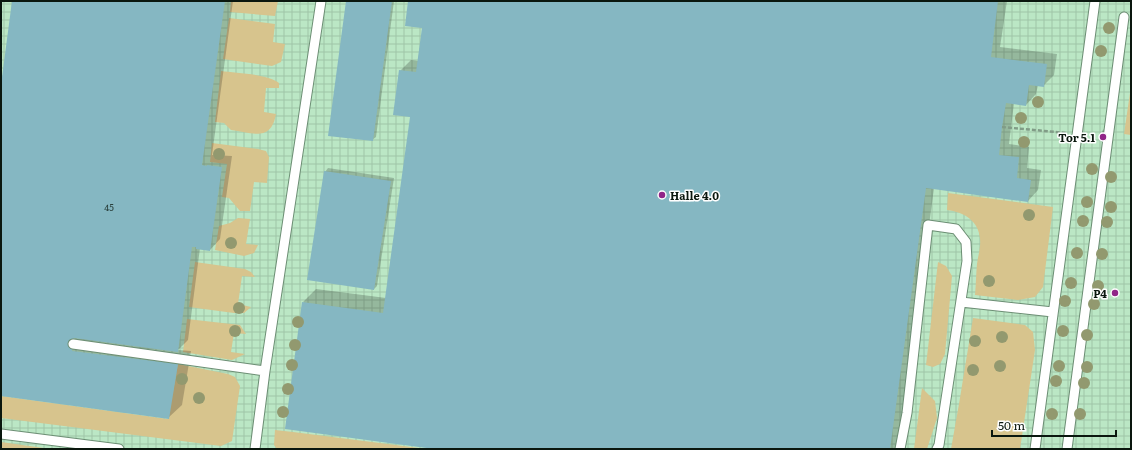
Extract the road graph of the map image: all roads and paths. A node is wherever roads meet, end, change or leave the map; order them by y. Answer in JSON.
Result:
{"nodes":[{"id":1,"x":321,"y":1,"type":"edge"},
{"id":2,"x":1095,"y":1,"type":"edge"},
{"id":3,"x":1124,"y":17,"type":"dead end"},
{"id":4,"x":1002,"y":127,"type":"dead end"},
{"id":5,"x":1077,"y":134,"type":"junction"},
{"id":6,"x":961,"y":302,"type":"junction"},
{"id":7,"x":1053,"y":312,"type":"junction"},
{"id":8,"x":73,"y":344,"type":"dead end"},
{"id":9,"x":265,"y":371,"type":"junction"},
{"id":10,"x":1,"y":434,"type":"edge"},
{"id":11,"x":119,"y":449,"type":"edge"},
{"id":12,"x":255,"y":449,"type":"edge"},
{"id":13,"x":900,"y":449,"type":"edge"},
{"id":14,"x":937,"y":449,"type":"edge"},
{"id":15,"x":1035,"y":449,"type":"edge"},
{"id":16,"x":1067,"y":449,"type":"edge"}],
"edges":[{"from":1,"to":9,"type":"lane"},
{"from":2,"to":5,"type":"lane"},
{"from":3,"to":16,"type":"lane"},
{"from":4,"to":5,"type":"path"},
{"from":5,"to":7,"type":"lane"},
{"from":6,"to":7,"type":"lane"},
{"from":6,"to":13,"type":"lane"},
{"from":6,"to":14,"type":"lane"},
{"from":7,"to":15,"type":"lane"},
{"from":8,"to":9,"type":"lane"},
{"from":9,"to":12,"type":"lane"},
{"from":10,"to":11,"type":"lane"}]}
